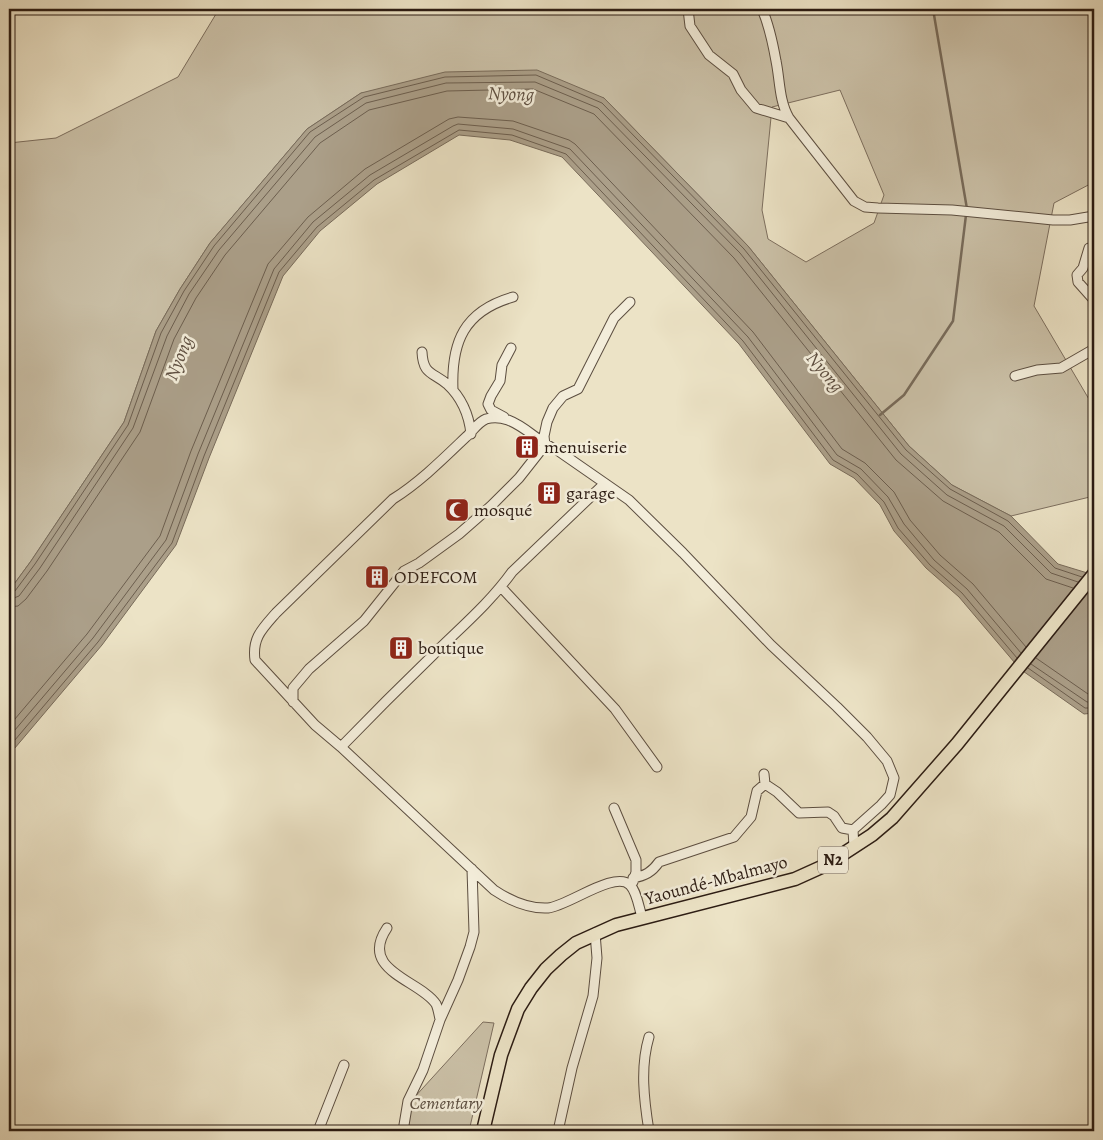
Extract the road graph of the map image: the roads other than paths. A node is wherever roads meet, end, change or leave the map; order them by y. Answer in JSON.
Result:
{"nodes":[{"id":1,"x":688,"y":9,"type":"edge"},
{"id":2,"x":762,"y":9,"type":"edge"},
{"id":3,"x":789,"y":118,"type":"junction"},
{"id":4,"x":1094,"y":216,"type":"edge"},
{"id":5,"x":1089,"y":248,"type":"dead end"},
{"id":6,"x":513,"y":297,"type":"dead end"},
{"id":7,"x":1094,"y":300,"type":"edge"},
{"id":8,"x":630,"y":302,"type":"dead end"},
{"id":9,"x":511,"y":348,"type":"dead end"},
{"id":10,"x":1094,"y":349,"type":"edge"},
{"id":11,"x":422,"y":352,"type":"dead end"},
{"id":12,"x":1015,"y":376,"type":"dead end"},
{"id":13,"x":453,"y":390,"type":"junction"},
{"id":14,"x":508,"y":420,"type":"junction"},
{"id":15,"x":471,"y":434,"type":"junction"},
{"id":16,"x":546,"y":445,"type":"junction"},
{"id":17,"x":604,"y":484,"type":"junction"},
{"id":18,"x":1094,"y":574,"type":"edge"},
{"id":19,"x":501,"y":587,"type":"junction"},
{"id":20,"x":293,"y":702,"type":"junction"},
{"id":21,"x":341,"y":747,"type":"junction"},
{"id":22,"x":657,"y":767,"type":"dead end"},
{"id":23,"x":764,"y":774,"type":"dead end"},
{"id":24,"x":764,"y":784,"type":"junction"},
{"id":25,"x":614,"y":808,"type":"dead end"},
{"id":26,"x":853,"y":830,"type":"junction"},
{"id":27,"x":854,"y":847,"type":"junction"},
{"id":28,"x":472,"y":869,"type":"junction"},
{"id":29,"x":633,"y":883,"type":"junction"},
{"id":30,"x":642,"y":917,"type":"junction"},
{"id":31,"x":387,"y":928,"type":"dead end"},
{"id":32,"x":596,"y":933,"type":"junction"},
{"id":33,"x":440,"y":1020,"type":"junction"},
{"id":34,"x":649,"y":1036,"type":"dead end"},
{"id":35,"x":344,"y":1065,"type":"dead end"},
{"id":36,"x":318,"y":1131,"type":"edge"},
{"id":37,"x":403,"y":1131,"type":"edge"},
{"id":38,"x":483,"y":1131,"type":"edge"},
{"id":39,"x":558,"y":1131,"type":"edge"},
{"id":40,"x":649,"y":1131,"type":"edge"}],
"edges":[{"from":1,"to":3,"type":"street"},
{"from":2,"to":3,"type":"street"},
{"from":3,"to":4,"type":"street"},
{"from":5,"to":7,"type":"street"},
{"from":6,"to":13,"type":"street"},
{"from":8,"to":16,"type":"street"},
{"from":9,"to":14,"type":"street"},
{"from":10,"to":12,"type":"street"},
{"from":11,"to":13,"type":"street"},
{"from":13,"to":15,"type":"street"},
{"from":14,"to":15,"type":"street"},
{"from":14,"to":16,"type":"street"},
{"from":15,"to":20,"type":"street"},
{"from":16,"to":17,"type":"street"},
{"from":16,"to":20,"type":"street"},
{"from":17,"to":19,"type":"street"},
{"from":17,"to":26,"type":"street"},
{"from":18,"to":27,"type":"highway","name":"Yaoundé-Mbalmayo","number":"N2"},
{"from":19,"to":21,"type":"street"},
{"from":19,"to":22,"type":"street"},
{"from":20,"to":21,"type":"street"},
{"from":21,"to":28,"type":"street"},
{"from":23,"to":24,"type":"street"},
{"from":24,"to":26,"type":"street"},
{"from":24,"to":29,"type":"street"},
{"from":25,"to":29,"type":"street"},
{"from":26,"to":27,"type":"street"},
{"from":27,"to":30,"type":"highway","name":"Yaoundé-Mbalmayo","number":"N2"},
{"from":28,"to":29,"type":"street"},
{"from":28,"to":33,"type":"street"},
{"from":29,"to":30,"type":"street"},
{"from":30,"to":32,"type":"highway","name":"Yaoundé-Mbalmayo","number":"N2"},
{"from":31,"to":33,"type":"street"},
{"from":32,"to":38,"type":"highway","name":"Yaoundé-Mbalmayo","number":"N2"},
{"from":32,"to":39,"type":"street"},
{"from":33,"to":37,"type":"street"},
{"from":34,"to":40,"type":"street"},
{"from":35,"to":36,"type":"street"}]}
